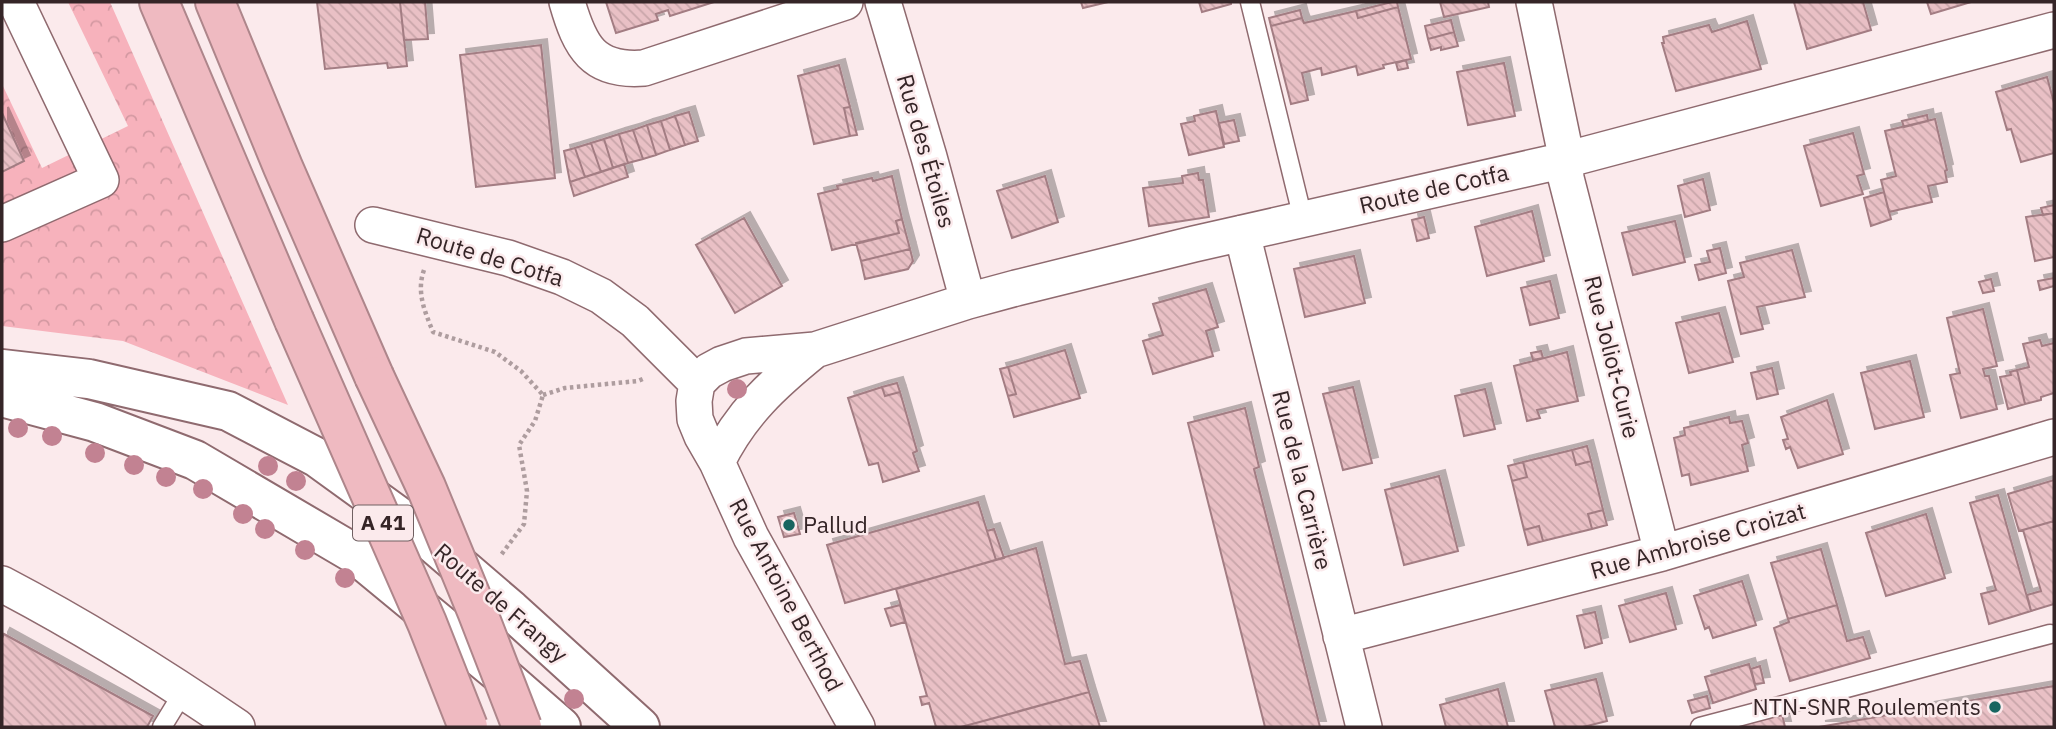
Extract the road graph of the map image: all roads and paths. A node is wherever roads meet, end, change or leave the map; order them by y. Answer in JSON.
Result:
{"nodes":[{"id":1,"x":16,"y":2,"type":"edge"},
{"id":2,"x":159,"y":2,"type":"edge"},
{"id":3,"x":215,"y":2,"type":"edge"},
{"id":4,"x":568,"y":2,"type":"edge"},
{"id":5,"x":845,"y":2,"type":"edge"},
{"id":6,"x":884,"y":2,"type":"edge"},
{"id":7,"x":1250,"y":2,"type":"edge"},
{"id":8,"x":1535,"y":2,"type":"edge"},
{"id":9,"x":2054,"y":30,"type":"edge"},
{"id":10,"x":1565,"y":160,"type":"junction"},
{"id":11,"x":1303,"y":219,"type":"junction"},
{"id":12,"x":2,"y":224,"type":"edge"},
{"id":13,"x":373,"y":225,"type":"dead end"},
{"id":14,"x":1242,"y":233,"type":"junction"},
{"id":15,"x":434,"y":239,"type":"junction"},
{"id":16,"x":968,"y":301,"type":"junction"},
{"id":17,"x":815,"y":350,"type":"junction"},
{"id":18,"x":2,"y":369,"type":"edge"},
{"id":19,"x":687,"y":374,"type":"junction"},
{"id":20,"x":543,"y":395,"type":"junction"},
{"id":21,"x":2,"y":397,"type":"edge"},
{"id":22,"x":2054,"y":437,"type":"edge"},
{"id":23,"x":717,"y":462,"type":"junction"},
{"id":24,"x":1662,"y":553,"type":"junction"},
{"id":25,"x":477,"y":581,"type":"junction"},
{"id":26,"x":2,"y":584,"type":"edge"},
{"id":27,"x":2050,"y":634,"type":"dead end"},
{"id":28,"x":1340,"y":636,"type":"junction"},
{"id":29,"x":184,"y":691,"type":"junction"},
{"id":30,"x":162,"y":727,"type":"edge"},
{"id":31,"x":237,"y":727,"type":"edge"},
{"id":32,"x":468,"y":727,"type":"edge"},
{"id":33,"x":522,"y":727,"type":"edge"},
{"id":34,"x":561,"y":727,"type":"edge"},
{"id":35,"x":640,"y":727,"type":"edge"},
{"id":36,"x":857,"y":727,"type":"edge"},
{"id":37,"x":1364,"y":727,"type":"edge"},
{"id":38,"x":1700,"y":727,"type":"edge"}],
"edges":[{"from":1,"to":12,"type":"street"},
{"from":2,"to":32,"type":"highway","number":"A 41","bridge":true},
{"from":3,"to":33,"type":"highway","number":"A 41","bridge":true},
{"from":4,"to":5,"type":"street"},
{"from":6,"to":16,"type":"street","name":"Rue des Étoiles"},
{"from":7,"to":11,"type":"lane"},
{"from":8,"to":10,"type":"street","name":"Rue Joliot-Curie"},
{"from":9,"to":10,"type":"street","name":"Route de Cotfa"},
{"from":10,"to":11,"type":"street","name":"Route de Cotfa"},
{"from":10,"to":24,"type":"street","name":"Rue Joliot-Curie"},
{"from":11,"to":14,"type":"street","name":"Route de Cotfa"},
{"from":13,"to":15,"type":"street","name":"Route de Cotfa"},
{"from":14,"to":16,"type":"street","name":"Route de Cotfa"},
{"from":14,"to":28,"type":"street","name":"Rue de la Carrière"},
{"from":15,"to":19,"type":"street","name":"Route de Cotfa"},
{"from":15,"to":20,"type":"path"},
{"from":16,"to":17,"type":"street","name":"Route de Cotfa"},
{"from":17,"to":19,"type":"street","name":"Route de Cotfa"},
{"from":17,"to":23,"type":"street","name":"Route de Cotfa"},
{"from":18,"to":25,"type":"main road","name":"Route de Frangy"},
{"from":19,"to":20,"type":"path"},
{"from":19,"to":23,"type":"street"},
{"from":20,"to":25,"type":"path"},
{"from":21,"to":34,"type":"main road"},
{"from":22,"to":24,"type":"street","name":"Rue Ambroise Croizat"},
{"from":23,"to":36,"type":"street","name":"Rue Antoine Berthod"},
{"from":24,"to":28,"type":"street","name":"Rue Ambroise Croizat"},
{"from":25,"to":35,"type":"main road","name":"Route de Frangy"},
{"from":26,"to":29,"type":"street"},
{"from":27,"to":38,"type":"lane"},
{"from":28,"to":37,"type":"street","name":"Rue de la Carrière"},
{"from":29,"to":30,"type":"lane"},
{"from":29,"to":31,"type":"street"}]}
